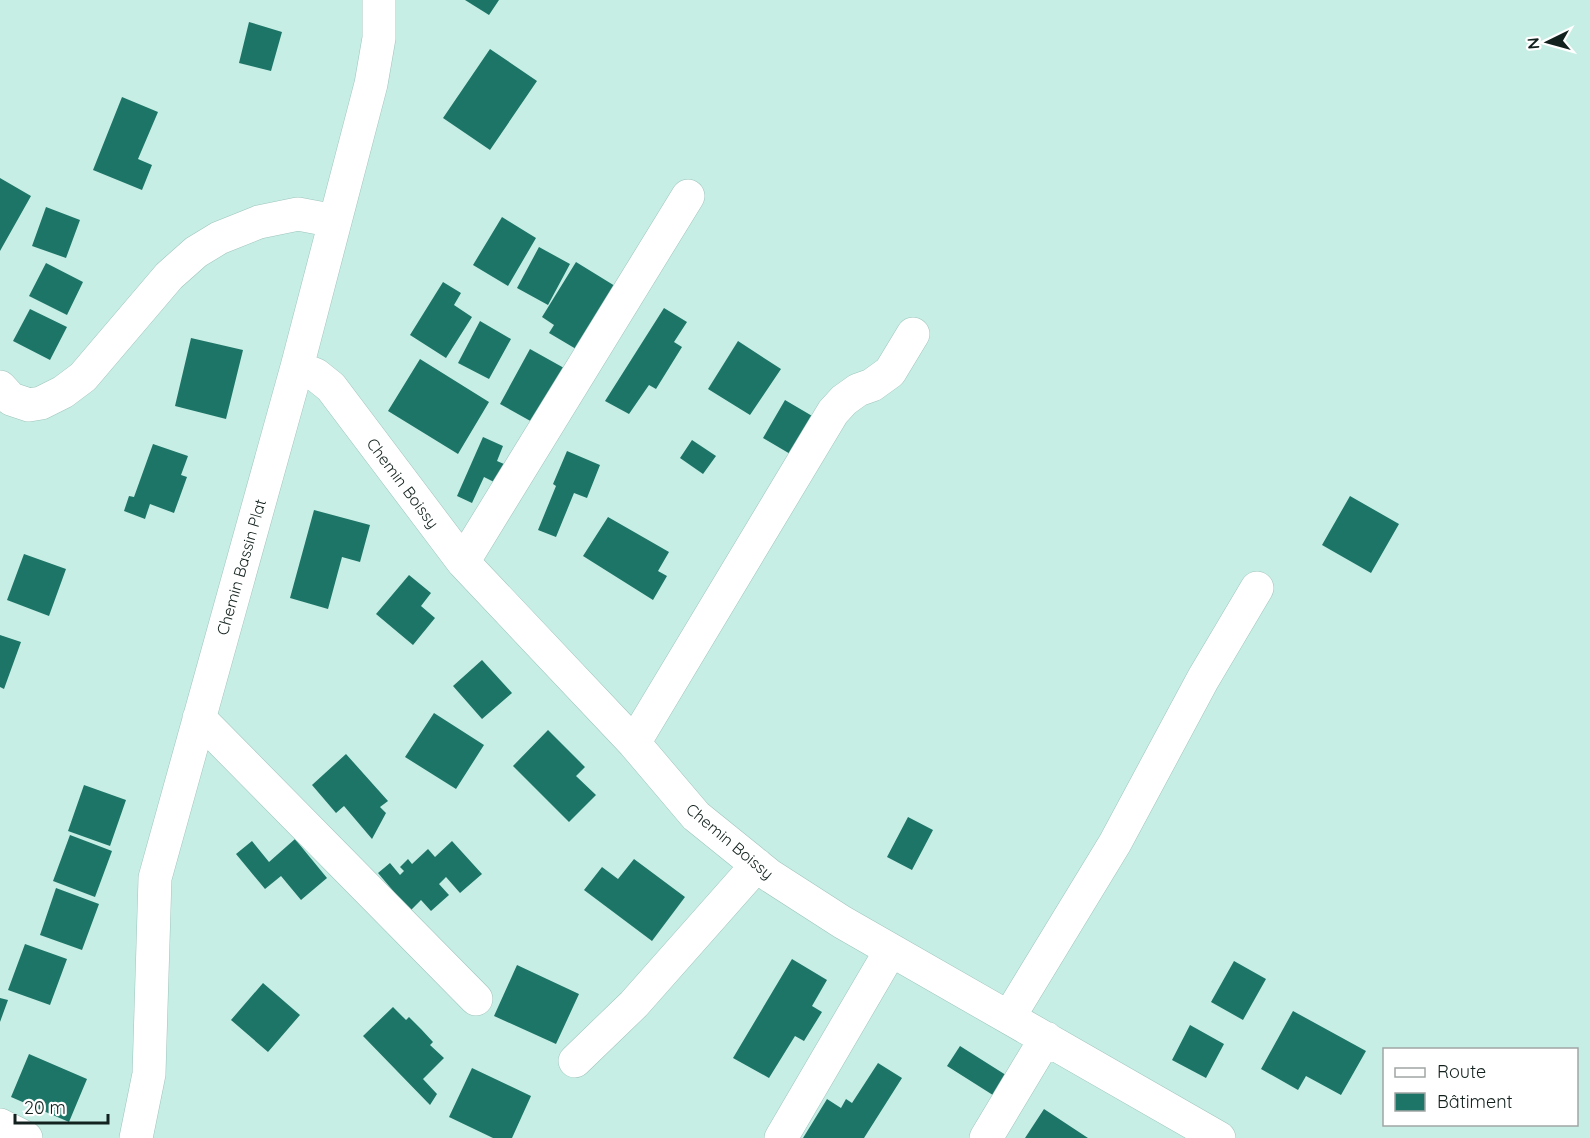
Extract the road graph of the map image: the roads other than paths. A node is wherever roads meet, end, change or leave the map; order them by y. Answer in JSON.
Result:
{"nodes":[{"id":1,"x":379,"y":0,"type":"edge"},
{"id":2,"x":688,"y":196,"type":"dead end"},
{"id":3,"x":335,"y":220,"type":"junction"},
{"id":4,"x":913,"y":334,"type":"dead end"},
{"id":5,"x":297,"y":368,"type":"junction"},
{"id":6,"x":4,"y":402,"type":"edge"},
{"id":7,"x":463,"y":562,"type":"junction"},
{"id":8,"x":1257,"y":588,"type":"dead end"},
{"id":9,"x":199,"y":718,"type":"junction"},
{"id":10,"x":634,"y":742,"type":"junction"},
{"id":11,"x":756,"y":865,"type":"junction"},
{"id":12,"x":891,"y":950,"type":"junction"},
{"id":13,"x":476,"y":999,"type":"dead end"},
{"id":14,"x":1009,"y":1017,"type":"junction"},
{"id":15,"x":1046,"y":1038,"type":"junction"},
{"id":16,"x":575,"y":1061,"type":"dead end"},
{"id":17,"x":0,"y":1125,"type":"edge"},
{"id":18,"x":26,"y":1138,"type":"edge"},
{"id":19,"x":136,"y":1138,"type":"edge"},
{"id":20,"x":781,"y":1138,"type":"edge"},
{"id":21,"x":986,"y":1138,"type":"edge"},
{"id":22,"x":1220,"y":1138,"type":"edge"}],
"edges":[{"from":1,"to":3,"type":"street","name":"Chemin Bassin Plat"},
{"from":2,"to":7,"type":"street"},
{"from":3,"to":5,"type":"street","name":"Chemin Bassin Plat"},
{"from":3,"to":6,"type":"street"},
{"from":4,"to":10,"type":"street"},
{"from":5,"to":7,"type":"street","name":"Chemin Boissy"},
{"from":5,"to":9,"type":"street","name":"Chemin Bassin Plat"},
{"from":7,"to":10,"type":"street","name":"Chemin Boissy"},
{"from":8,"to":14,"type":"street"},
{"from":9,"to":13,"type":"street"},
{"from":9,"to":19,"type":"street","name":"Chemin Bassin Plat"},
{"from":10,"to":11,"type":"street","name":"Chemin Boissy"},
{"from":11,"to":12,"type":"street","name":"Chemin Boissy"},
{"from":11,"to":16,"type":"street"},
{"from":12,"to":14,"type":"street","name":"Chemin Boissy"},
{"from":12,"to":20,"type":"street"},
{"from":14,"to":15,"type":"street","name":"Chemin Boissy"},
{"from":15,"to":21,"type":"street"},
{"from":15,"to":22,"type":"street","name":"Chemin Boissy"},
{"from":17,"to":18,"type":"street"}]}
